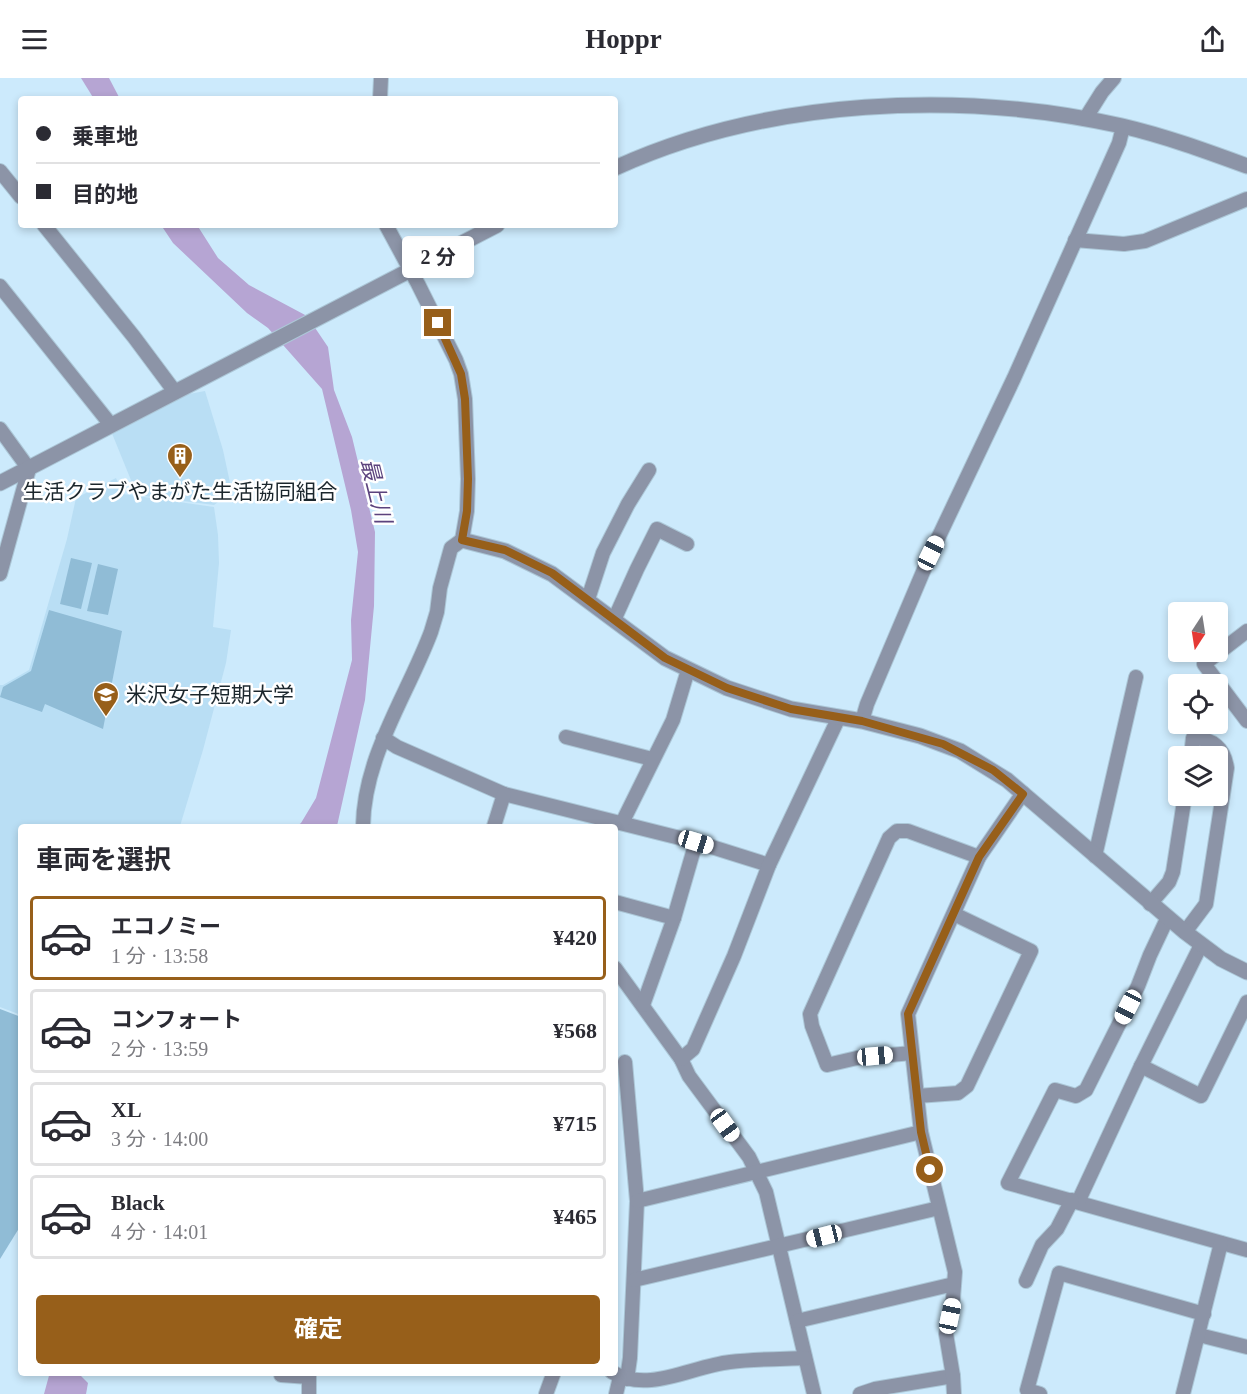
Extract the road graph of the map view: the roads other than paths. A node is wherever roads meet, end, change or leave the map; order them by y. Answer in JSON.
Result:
{"nodes":[{"id":1,"x":381,"y":78,"type":"edge"},
{"id":2,"x":1114,"y":78,"type":"edge"},
{"id":3,"x":380,"y":96,"type":"edge"},
{"id":4,"x":1085,"y":119,"type":"junction"},
{"id":5,"x":1123,"y":127,"type":"junction"},
{"id":6,"x":1247,"y":166,"type":"edge"},
{"id":7,"x":618,"y":167,"type":"edge"},
{"id":8,"x":0,"y":171,"type":"edge"},
{"id":9,"x":18,"y":193,"type":"edge"},
{"id":10,"x":1247,"y":199,"type":"edge"},
{"id":11,"x":46,"y":228,"type":"edge"},
{"id":12,"x":388,"y":228,"type":"edge"},
{"id":13,"x":491,"y":228,"type":"edge"},
{"id":14,"x":1075,"y":240,"type":"junction"},
{"id":15,"x":411,"y":270,"type":"junction"},
{"id":16,"x":0,"y":286,"type":"edge"},
{"id":17,"x":175,"y":392,"type":"junction"},
{"id":18,"x":111,"y":424,"type":"junction"},
{"id":19,"x":0,"y":429,"type":"edge"},
{"id":20,"x":29,"y":469,"type":"junction"},
{"id":21,"x":649,"y":470,"type":"dead end"},
{"id":22,"x":0,"y":483,"type":"edge"},
{"id":23,"x":462,"y":540,"type":"junction"},
{"id":24,"x":687,"y":544,"type":"dead end"},
{"id":25,"x":0,"y":574,"type":"edge"},
{"id":26,"x":588,"y":599,"type":"junction"},
{"id":27,"x":614,"y":620,"type":"junction"},
{"id":28,"x":1247,"y":631,"type":"edge"},
{"id":29,"x":688,"y":670,"type":"junction"},
{"id":30,"x":1137,"y":677,"type":"dead end"},
{"id":31,"x":839,"y":717,"type":"junction"},
{"id":32,"x":862,"y":721,"type":"junction"},
{"id":33,"x":1247,"y":721,"type":"edge"},
{"id":34,"x":566,"y":736,"type":"dead end"},
{"id":35,"x":383,"y":738,"type":"junction"},
{"id":36,"x":1192,"y":746,"type":"edge"},
{"id":37,"x":1217,"y":746,"type":"edge"},
{"id":38,"x":652,"y":759,"type":"junction"},
{"id":39,"x":504,"y":794,"type":"junction"},
{"id":40,"x":1023,"y":794,"type":"junction"},
{"id":41,"x":1183,"y":806,"type":"edge"},
{"id":42,"x":1221,"y":806,"type":"edge"},
{"id":43,"x":622,"y":823,"type":"junction"},
{"id":44,"x":363,"y":824,"type":"edge"},
{"id":45,"x":495,"y":824,"type":"edge"},
{"id":46,"x":696,"y":842,"type":"junction"},
{"id":47,"x":1095,"y":856,"type":"junction"},
{"id":48,"x":979,"y":857,"type":"junction"},
{"id":49,"x":769,"y":865,"type":"junction"},
{"id":50,"x":618,"y":903,"type":"edge"},
{"id":51,"x":1150,"y":904,"type":"junction"},
{"id":52,"x":954,"y":914,"type":"junction"},
{"id":53,"x":674,"y":918,"type":"junction"},
{"id":54,"x":1167,"y":919,"type":"junction"},
{"id":55,"x":1185,"y":932,"type":"junction"},
{"id":56,"x":1201,"y":945,"type":"junction"},
{"id":57,"x":618,"y":972,"type":"edge"},
{"id":58,"x":1247,"y":972,"type":"edge"},
{"id":59,"x":1247,"y":1002,"type":"edge"},
{"id":60,"x":643,"y":1005,"type":"junction"},
{"id":61,"x":912,"y":1053,"type":"junction"},
{"id":62,"x":681,"y":1059,"type":"junction"},
{"id":63,"x":625,"y":1062,"type":"dead end"},
{"id":64,"x":1141,"y":1066,"type":"junction"},
{"id":65,"x":917,"y":1096,"type":"junction"},
{"id":66,"x":921,"y":1132,"type":"junction"},
{"id":67,"x":757,"y":1172,"type":"junction"},
{"id":68,"x":637,"y":1201,"type":"junction"},
{"id":69,"x":1075,"y":1201,"type":"junction"},
{"id":70,"x":939,"y":1208,"type":"junction"},
{"id":71,"x":1221,"y":1243,"type":"junction"},
{"id":72,"x":778,"y":1248,"type":"junction"},
{"id":73,"x":1247,"y":1250,"type":"edge"},
{"id":74,"x":634,"y":1280,"type":"junction"},
{"id":75,"x":1026,"y":1281,"type":"dead end"},
{"id":76,"x":954,"y":1284,"type":"junction"},
{"id":77,"x":1204,"y":1314,"type":"junction"},
{"id":78,"x":797,"y":1321,"type":"junction"},
{"id":79,"x":1199,"y":1335,"type":"junction"},
{"id":80,"x":1247,"y":1347,"type":"edge"},
{"id":81,"x":805,"y":1358,"type":"junction"},
{"id":82,"x":309,"y":1376,"type":"edge"},
{"id":83,"x":553,"y":1376,"type":"edge"},
{"id":84,"x":620,"y":1376,"type":"edge"},
{"id":85,"x":953,"y":1376,"type":"junction"},
{"id":86,"x":309,"y":1394,"type":"edge"},
{"id":87,"x":546,"y":1394,"type":"edge"},
{"id":88,"x":616,"y":1394,"type":"edge"},
{"id":89,"x":814,"y":1394,"type":"edge"},
{"id":90,"x":860,"y":1394,"type":"edge"},
{"id":91,"x":954,"y":1394,"type":"edge"},
{"id":92,"x":1040,"y":1394,"type":"edge"},
{"id":93,"x":1183,"y":1394,"type":"edge"}],
"edges":[{"from":1,"to":3,"type":"street"},
{"from":2,"to":4,"type":"street"},
{"from":4,"to":5,"type":"street"},
{"from":4,"to":7,"type":"street"},
{"from":5,"to":6,"type":"street"},
{"from":5,"to":14,"type":"street"},
{"from":8,"to":9,"type":"street"},
{"from":10,"to":14,"type":"street"},
{"from":11,"to":17,"type":"street"},
{"from":12,"to":15,"type":"street"},
{"from":13,"to":15,"type":"street"},
{"from":14,"to":32,"type":"street"},
{"from":15,"to":17,"type":"street"},
{"from":15,"to":23,"type":"street"},
{"from":16,"to":18,"type":"street"},
{"from":17,"to":18,"type":"street"},
{"from":18,"to":20,"type":"street"},
{"from":19,"to":20,"type":"street"},
{"from":20,"to":22,"type":"street"},
{"from":20,"to":25,"type":"street"},
{"from":21,"to":26,"type":"street"},
{"from":23,"to":26,"type":"street"},
{"from":23,"to":35,"type":"street"},
{"from":24,"to":27,"type":"street"},
{"from":26,"to":27,"type":"street"},
{"from":27,"to":29,"type":"street"},
{"from":28,"to":33,"type":"street"},
{"from":29,"to":31,"type":"street"},
{"from":29,"to":38,"type":"street"},
{"from":30,"to":47,"type":"street"},
{"from":31,"to":32,"type":"street"},
{"from":31,"to":49,"type":"street"},
{"from":32,"to":40,"type":"street"},
{"from":34,"to":38,"type":"street"},
{"from":35,"to":39,"type":"street"},
{"from":35,"to":44,"type":"street"},
{"from":36,"to":37,"type":"street"},
{"from":38,"to":43,"type":"street"},
{"from":39,"to":43,"type":"street"},
{"from":39,"to":45,"type":"street"},
{"from":40,"to":47,"type":"street"},
{"from":40,"to":48,"type":"street"},
{"from":41,"to":51,"type":"street"},
{"from":42,"to":55,"type":"street"},
{"from":43,"to":46,"type":"street"},
{"from":46,"to":49,"type":"street"},
{"from":46,"to":53,"type":"street"},
{"from":47,"to":51,"type":"street"},
{"from":48,"to":52,"type":"street"},
{"from":48,"to":61,"type":"street"},
{"from":49,"to":62,"type":"street"},
{"from":50,"to":53,"type":"street"},
{"from":51,"to":54,"type":"street"},
{"from":52,"to":61,"type":"street"},
{"from":52,"to":65,"type":"street"},
{"from":53,"to":60,"type":"street"},
{"from":54,"to":55,"type":"street"},
{"from":54,"to":69,"type":"street"},
{"from":55,"to":56,"type":"street"},
{"from":56,"to":58,"type":"street"},
{"from":56,"to":64,"type":"street"},
{"from":57,"to":60,"type":"street"},
{"from":59,"to":64,"type":"street"},
{"from":60,"to":62,"type":"street"},
{"from":61,"to":65,"type":"street"},
{"from":62,"to":67,"type":"street"},
{"from":63,"to":68,"type":"street"},
{"from":64,"to":69,"type":"street"},
{"from":65,"to":66,"type":"street"},
{"from":66,"to":67,"type":"street"},
{"from":66,"to":70,"type":"street"},
{"from":67,"to":68,"type":"street"},
{"from":67,"to":72,"type":"street"},
{"from":68,"to":74,"type":"street"},
{"from":69,"to":71,"type":"street"},
{"from":69,"to":75,"type":"street"},
{"from":70,"to":72,"type":"street"},
{"from":70,"to":76,"type":"street"},
{"from":71,"to":73,"type":"street"},
{"from":71,"to":77,"type":"street"},
{"from":72,"to":74,"type":"street"},
{"from":72,"to":78,"type":"street"},
{"from":74,"to":84,"type":"street"},
{"from":76,"to":78,"type":"street"},
{"from":76,"to":85,"type":"street"},
{"from":77,"to":79,"type":"street"},
{"from":77,"to":92,"type":"street"},
{"from":78,"to":81,"type":"street"},
{"from":79,"to":80,"type":"street"},
{"from":79,"to":93,"type":"street"},
{"from":81,"to":84,"type":"street"},
{"from":81,"to":89,"type":"street"},
{"from":82,"to":86,"type":"street"},
{"from":83,"to":87,"type":"street"},
{"from":84,"to":88,"type":"street"},
{"from":85,"to":90,"type":"street"},
{"from":85,"to":91,"type":"street"}]}
